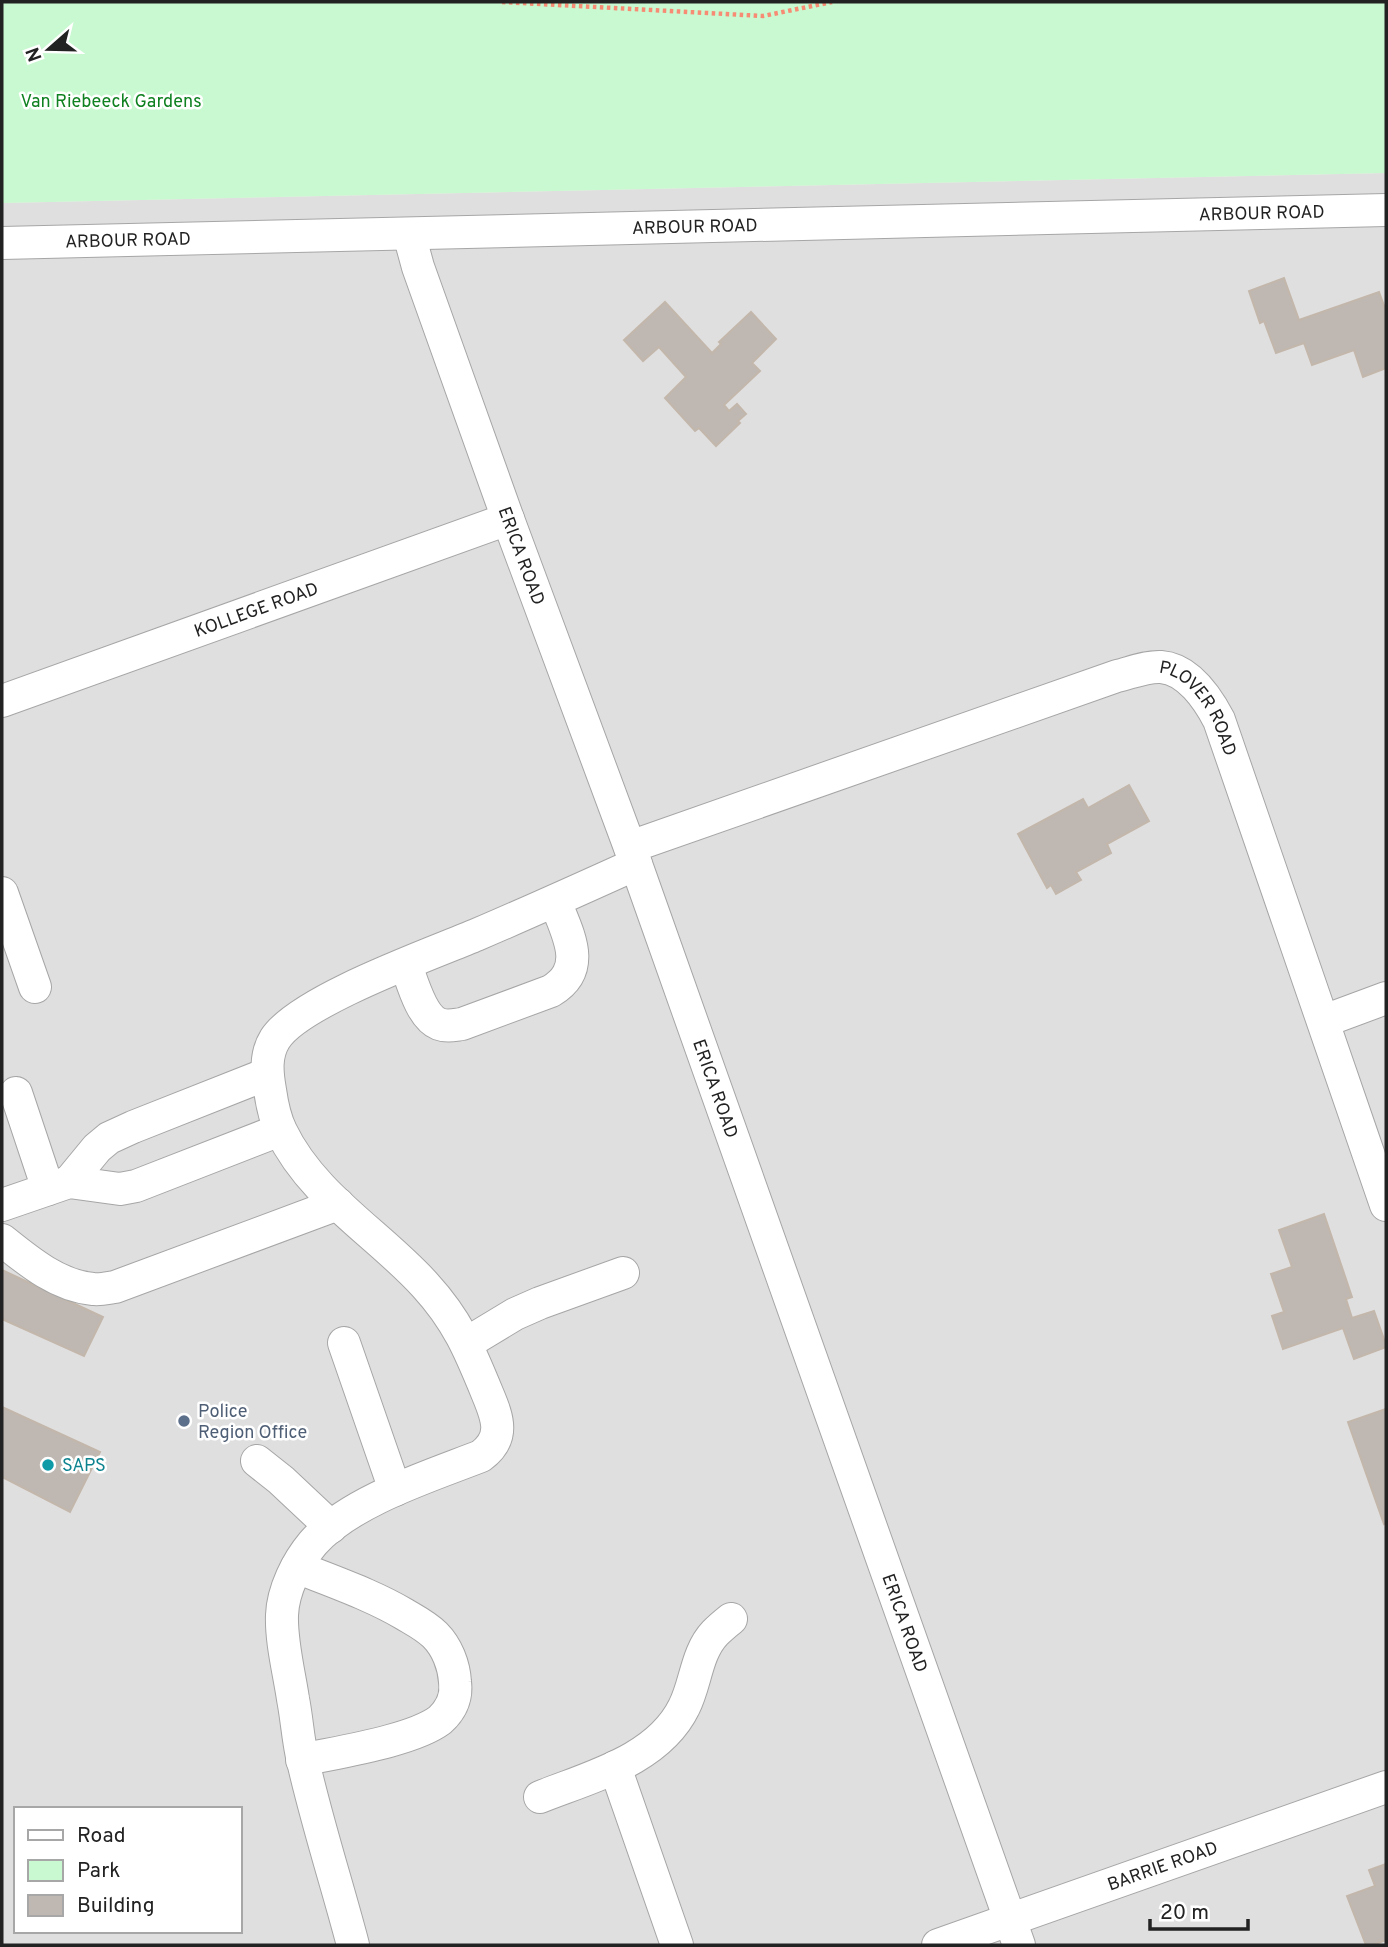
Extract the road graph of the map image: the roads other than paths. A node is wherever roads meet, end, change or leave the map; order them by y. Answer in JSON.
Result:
{"nodes":[{"id":1,"x":1386,"y":210,"type":"edge"},
{"id":2,"x":409,"y":234,"type":"junction"},
{"id":3,"x":2,"y":243,"type":"edge"},
{"id":4,"x":509,"y":519,"type":"junction"},
{"id":5,"x":2,"y":701,"type":"edge"},
{"id":6,"x":633,"y":856,"type":"junction"},
{"id":7,"x":2,"y":893,"type":"edge"},
{"id":8,"x":555,"y":901,"type":"junction"},
{"id":9,"x":406,"y":965,"type":"junction"},
{"id":10,"x":35,"y":987,"type":"dead end"},
{"id":11,"x":1386,"y":998,"type":"edge"},
{"id":12,"x":1324,"y":1021,"type":"junction"},
{"id":13,"x":267,"y":1074,"type":"junction"},
{"id":14,"x":16,"y":1093,"type":"dead end"},
{"id":15,"x":280,"y":1130,"type":"junction"},
{"id":16,"x":58,"y":1185,"type":"junction"},
{"id":17,"x":338,"y":1204,"type":"junction"},
{"id":18,"x":2,"y":1205,"type":"edge"},
{"id":19,"x":1386,"y":1205,"type":"edge"},
{"id":20,"x":2,"y":1240,"type":"edge"},
{"id":21,"x":623,"y":1273,"type":"dead end"},
{"id":22,"x":344,"y":1343,"type":"dead end"},
{"id":23,"x":467,"y":1343,"type":"junction"},
{"id":24,"x":257,"y":1461,"type":"dead end"},
{"id":25,"x":395,"y":1490,"type":"junction"},
{"id":26,"x":331,"y":1527,"type":"junction"},
{"id":27,"x":297,"y":1567,"type":"junction"},
{"id":28,"x":731,"y":1619,"type":"dead end"},
{"id":29,"x":302,"y":1760,"type":"junction"},
{"id":30,"x":615,"y":1767,"type":"junction"},
{"id":31,"x":1386,"y":1787,"type":"edge"},
{"id":32,"x":540,"y":1797,"type":"dead end"},
{"id":33,"x":1015,"y":1932,"type":"edge"},
{"id":34,"x":354,"y":1945,"type":"edge"},
{"id":35,"x":677,"y":1945,"type":"edge"},
{"id":36,"x":938,"y":1945,"type":"edge"}],
"edges":[{"from":1,"to":2,"type":"street","name":"ARBOUR ROAD"},
{"from":2,"to":3,"type":"street","name":"ARBOUR ROAD"},
{"from":2,"to":4,"type":"street","name":"ERICA ROAD"},
{"from":4,"to":5,"type":"street","name":"KOLLEGE ROAD"},
{"from":4,"to":6,"type":"street","name":"ERICA ROAD"},
{"from":6,"to":8,"type":"street","name":"PLOVER ROAD"},
{"from":6,"to":12,"type":"street","name":"PLOVER ROAD"},
{"from":6,"to":33,"type":"street","name":"ERICA ROAD"},
{"from":7,"to":10,"type":"street"},
{"from":8,"to":9,"type":"street","name":"PLOVER ROAD"},
{"from":8,"to":9,"type":"street"},
{"from":9,"to":13,"type":"street","name":"PLOVER ROAD"},
{"from":11,"to":12,"type":"street"},
{"from":12,"to":19,"type":"street","name":"PLOVER ROAD"},
{"from":13,"to":15,"type":"street"},
{"from":13,"to":16,"type":"street"},
{"from":14,"to":16,"type":"street"},
{"from":15,"to":16,"type":"street"},
{"from":15,"to":17,"type":"street"},
{"from":16,"to":18,"type":"street"},
{"from":17,"to":20,"type":"street"},
{"from":17,"to":23,"type":"street"},
{"from":21,"to":23,"type":"street"},
{"from":22,"to":25,"type":"street"},
{"from":23,"to":25,"type":"street"},
{"from":24,"to":26,"type":"street"},
{"from":25,"to":26,"type":"street"},
{"from":26,"to":27,"type":"street"},
{"from":27,"to":29,"type":"street"},
{"from":27,"to":29,"type":"street"},
{"from":28,"to":30,"type":"street"},
{"from":29,"to":34,"type":"street"},
{"from":30,"to":32,"type":"street"},
{"from":30,"to":35,"type":"street"},
{"from":31,"to":33,"type":"street","name":"BARRIE ROAD"},
{"from":33,"to":36,"type":"street","name":"BARRIE ROAD"}]}
